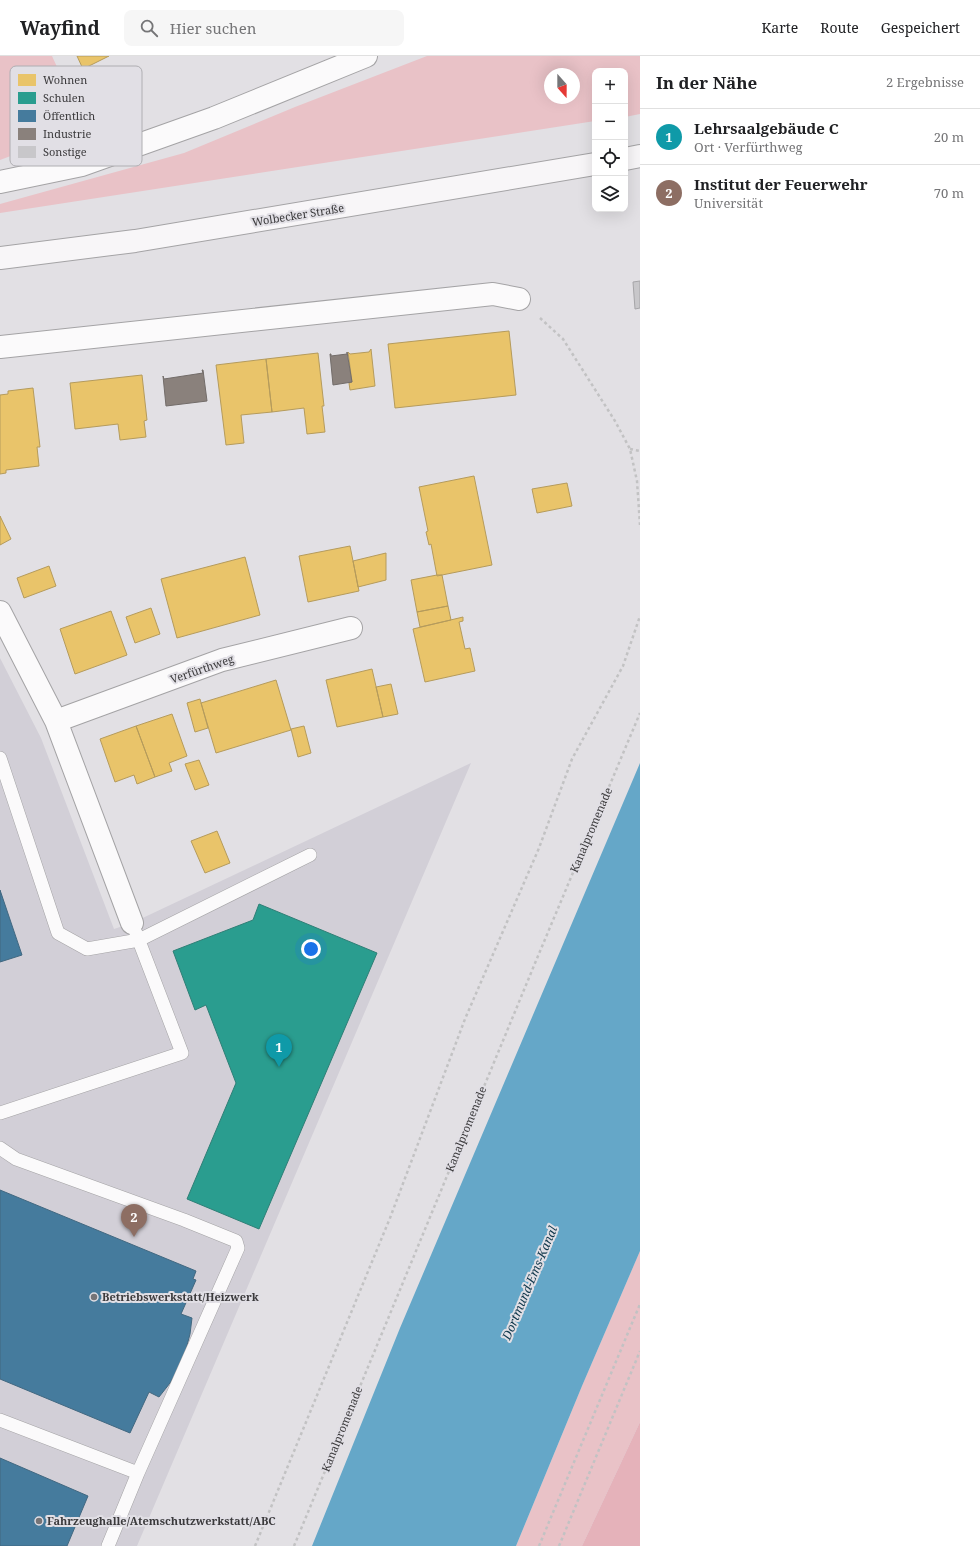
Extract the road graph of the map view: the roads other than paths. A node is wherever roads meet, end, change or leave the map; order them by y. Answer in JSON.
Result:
{"nodes":[{"id":1,"x":366,"y":56,"type":"edge"},
{"id":2,"x":142,"y":144,"type":"edge"},
{"id":3,"x":640,"y":156,"type":"edge"},
{"id":4,"x":628,"y":158,"type":"edge"},
{"id":5,"x":592,"y":165,"type":"edge"},
{"id":6,"x":77,"y":166,"type":"edge"},
{"id":7,"x":0,"y":182,"type":"edge"},
{"id":8,"x":0,"y":258,"type":"edge"},
{"id":9,"x":520,"y":300,"type":"road end"},
{"id":10,"x":0,"y":347,"type":"edge"},
{"id":11,"x":0,"y":612,"type":"edge"},
{"id":12,"x":351,"y":628,"type":"dead end"},
{"id":13,"x":56,"y":721,"type":"junction"},
{"id":14,"x":0,"y":758,"type":"edge"},
{"id":15,"x":310,"y":855,"type":"dead end"},
{"id":16,"x":136,"y":932,"type":"junction"},
{"id":17,"x":0,"y":1113,"type":"edge"},
{"id":18,"x":0,"y":1148,"type":"edge"},
{"id":19,"x":0,"y":1420,"type":"edge"},
{"id":20,"x":138,"y":1472,"type":"junction"},
{"id":21,"x":108,"y":1546,"type":"edge"}],
"edges":[{"from":1,"to":2,"type":"street"},
{"from":3,"to":4,"type":"main road"},
{"from":5,"to":8,"type":"main road","name":"Wolbecker Straße"},
{"from":6,"to":7,"type":"street"},
{"from":9,"to":10,"type":"street"},
{"from":11,"to":13,"type":"street"},
{"from":12,"to":13,"type":"street","name":"Verfürthweg"},
{"from":13,"to":16,"type":"street"},
{"from":14,"to":16,"type":"lane"},
{"from":15,"to":16,"type":"lane"},
{"from":16,"to":17,"type":"lane"},
{"from":18,"to":20,"type":"lane"},
{"from":19,"to":20,"type":"lane"},
{"from":20,"to":21,"type":"lane"}]}
